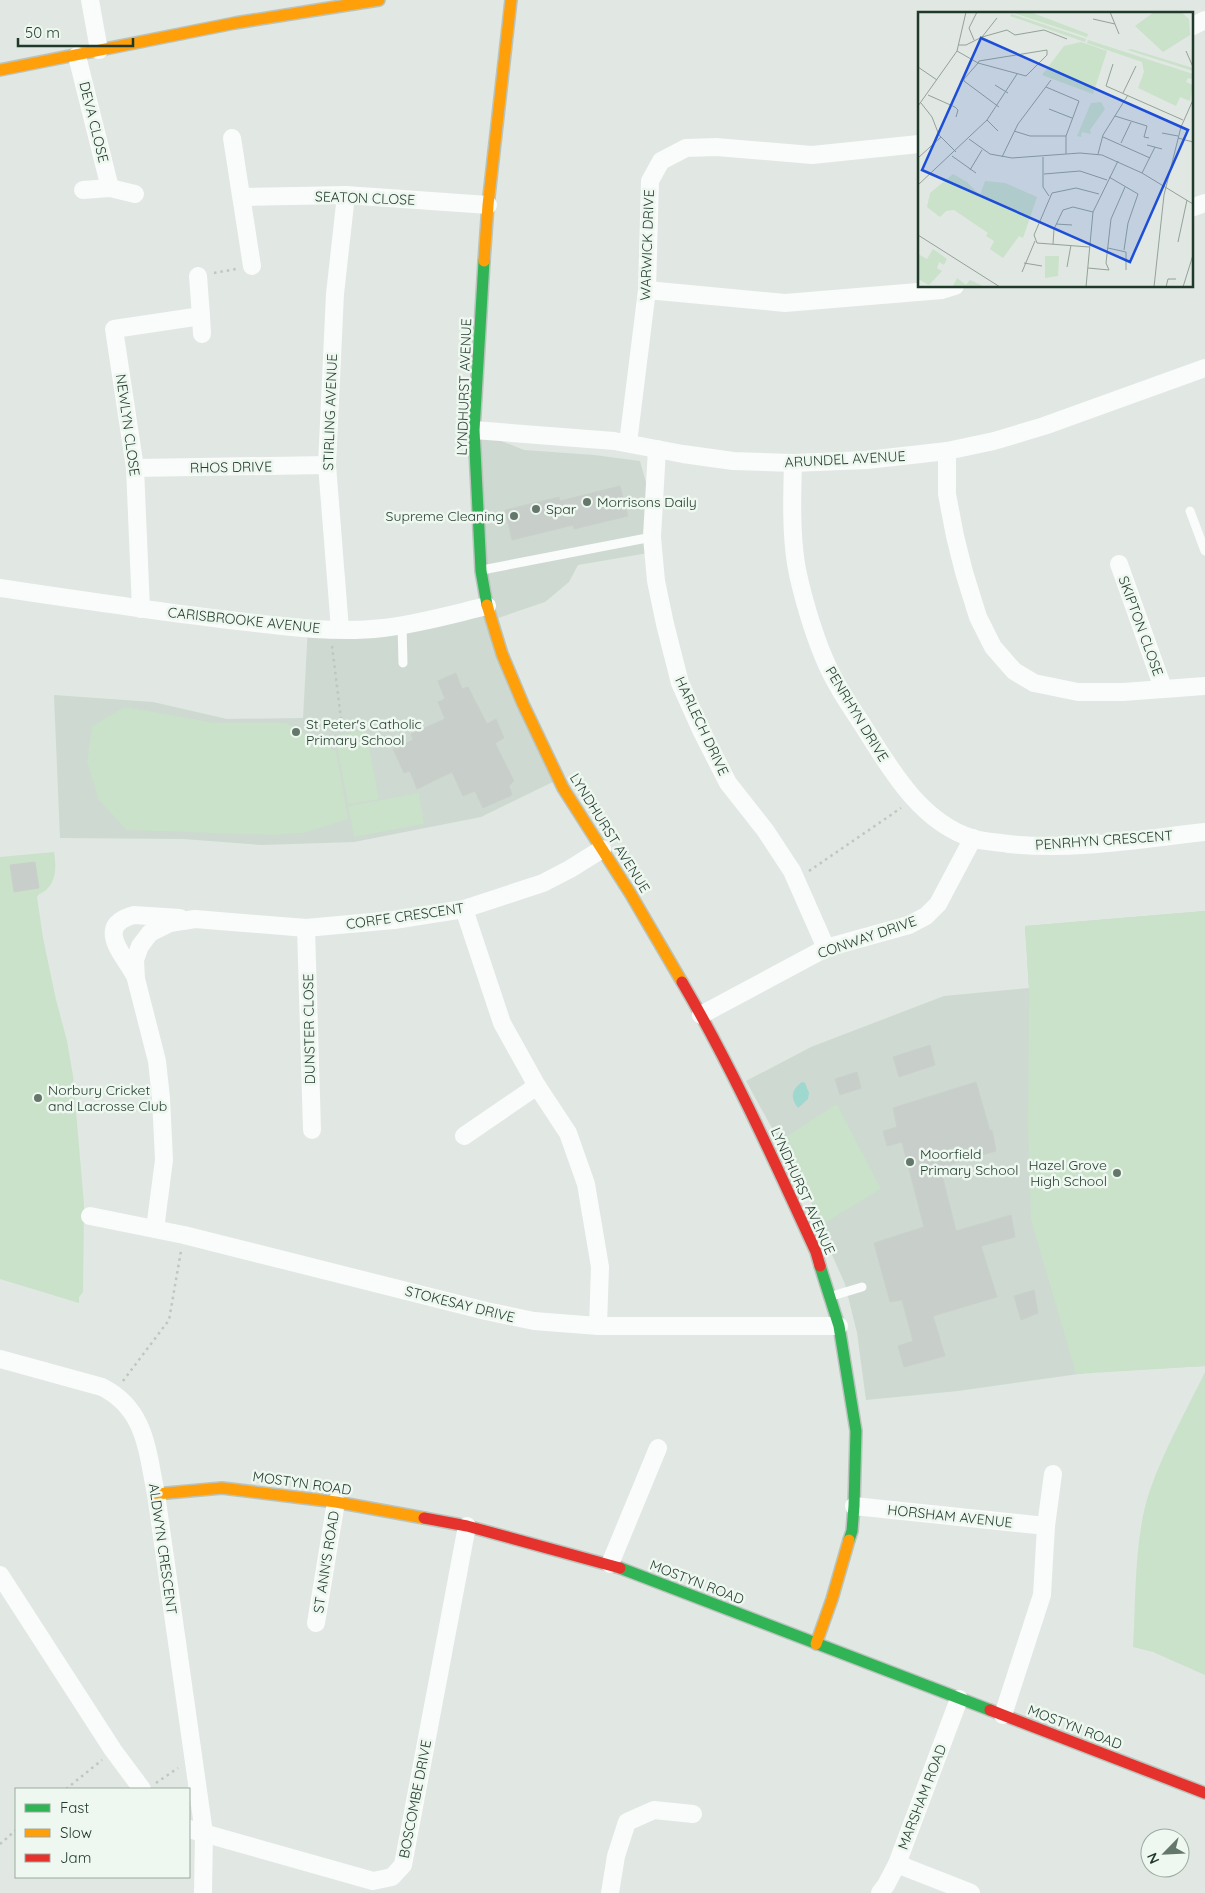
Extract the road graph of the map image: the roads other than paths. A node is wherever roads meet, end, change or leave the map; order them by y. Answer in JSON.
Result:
{"nodes":[{"id":1,"x":90,"y":0,"type":"edge"},
{"id":2,"x":379,"y":0,"type":"edge"},
{"id":3,"x":511,"y":0,"type":"edge"},
{"id":4,"x":1205,"y":20,"type":"edge"},
{"id":5,"x":1192,"y":26,"type":"edge"},
{"id":6,"x":99,"y":50,"type":"junction"},
{"id":7,"x":77,"y":56,"type":"junction"},
{"id":8,"x":0,"y":70,"type":"edge"},
{"id":9,"x":232,"y":138,"type":"dead end"},
{"id":10,"x":918,"y":144,"type":"edge"},
{"id":11,"x":110,"y":188,"type":"junction"},
{"id":12,"x":83,"y":190,"type":"dead end"},
{"id":13,"x":135,"y":194,"type":"dead end"},
{"id":14,"x":346,"y":195,"type":"junction"},
{"id":15,"x":242,"y":197,"type":"junction"},
{"id":16,"x":1205,"y":203,"type":"edge"},
{"id":17,"x":488,"y":205,"type":"junction"},
{"id":18,"x":1192,"y":208,"type":"edge"},
{"id":19,"x":252,"y":266,"type":"road end"},
{"id":20,"x":198,"y":276,"type":"road end"},
{"id":21,"x":948,"y":288,"type":"edge"},
{"id":22,"x":647,"y":290,"type":"junction"},
{"id":23,"x":201,"y":316,"type":"junction"},
{"id":24,"x":202,"y":334,"type":"dead end"},
{"id":25,"x":1205,"y":368,"type":"edge"},
{"id":26,"x":474,"y":430,"type":"junction"},
{"id":27,"x":628,"y":443,"type":"junction"},
{"id":28,"x":657,"y":449,"type":"junction"},
{"id":29,"x":947,"y":451,"type":"junction"},
{"id":30,"x":792,"y":463,"type":"junction"},
{"id":31,"x":328,"y":466,"type":"junction"},
{"id":32,"x":135,"y":468,"type":"junction"},
{"id":33,"x":1190,"y":511,"type":"dead end"},
{"id":34,"x":652,"y":537,"type":"junction"},
{"id":35,"x":1205,"y":552,"type":"edge"},
{"id":36,"x":1119,"y":564,"type":"dead end"},
{"id":37,"x":481,"y":570,"type":"junction"},
{"id":38,"x":0,"y":588,"type":"edge"},
{"id":39,"x":487,"y":606,"type":"junction"},
{"id":40,"x":141,"y":609,"type":"junction"},
{"id":41,"x":402,"y":625,"type":"junction"},
{"id":42,"x":335,"y":629,"type":"junction"},
{"id":43,"x":403,"y":663,"type":"dead end"},
{"id":44,"x":1205,"y":686,"type":"edge"},
{"id":45,"x":1163,"y":688,"type":"junction"},
{"id":46,"x":1205,"y":832,"type":"edge"},
{"id":47,"x":973,"y":838,"type":"junction"},
{"id":48,"x":602,"y":849,"type":"junction"},
{"id":49,"x":464,"y":909,"type":"junction"},
{"id":50,"x":195,"y":920,"type":"junction"},
{"id":51,"x":306,"y":928,"type":"junction"},
{"id":52,"x":826,"y":948,"type":"junction"},
{"id":53,"x":136,"y":979,"type":"junction"},
{"id":54,"x":701,"y":1015,"type":"junction"},
{"id":55,"x":537,"y":1086,"type":"junction"},
{"id":56,"x":312,"y":1130,"type":"dead end"},
{"id":57,"x":464,"y":1136,"type":"dead end"},
{"id":58,"x":90,"y":1216,"type":"dead end"},
{"id":59,"x":155,"y":1230,"type":"junction"},
{"id":60,"x":862,"y":1287,"type":"dead end"},
{"id":61,"x":830,"y":1297,"type":"junction"},
{"id":62,"x":598,"y":1326,"type":"junction"},
{"id":63,"x":839,"y":1326,"type":"junction"},
{"id":64,"x":0,"y":1359,"type":"edge"},
{"id":65,"x":658,"y":1448,"type":"dead end"},
{"id":66,"x":1052,"y":1474,"type":"dead end"},
{"id":67,"x":156,"y":1494,"type":"junction"},
{"id":68,"x":336,"y":1502,"type":"junction"},
{"id":69,"x":854,"y":1506,"type":"junction"},
{"id":70,"x":468,"y":1526,"type":"junction"},
{"id":71,"x":1046,"y":1526,"type":"junction"},
{"id":72,"x":610,"y":1564,"type":"junction"},
{"id":73,"x":0,"y":1575,"type":"edge"},
{"id":74,"x":316,"y":1623,"type":"dead end"},
{"id":75,"x":816,"y":1644,"type":"junction"},
{"id":76,"x":959,"y":1699,"type":"junction"},
{"id":77,"x":1003,"y":1716,"type":"junction"},
{"id":78,"x":148,"y":1787,"type":"edge"},
{"id":79,"x":1205,"y":1793,"type":"edge"},
{"id":80,"x":693,"y":1814,"type":"dead end"},
{"id":81,"x":196,"y":1831,"type":"edge"},
{"id":82,"x":897,"y":1864,"type":"junction"},
{"id":83,"x":203,"y":1893,"type":"edge"},
{"id":84,"x":610,"y":1893,"type":"edge"},
{"id":85,"x":880,"y":1893,"type":"edge"},
{"id":86,"x":971,"y":1893,"type":"edge"}],
"edges":[{"from":1,"to":6,"type":"street"},
{"from":2,"to":6,"type":"street"},
{"from":3,"to":17,"type":"street","name":"LYNDHURST AVENUE"},
{"from":4,"to":5,"type":"street"},
{"from":6,"to":7,"type":"street"},
{"from":7,"to":8,"type":"street"},
{"from":7,"to":11,"type":"street","name":"DEVA CLOSE"},
{"from":9,"to":15,"type":"street"},
{"from":10,"to":22,"type":"street","name":"WARWICK DRIVE"},
{"from":11,"to":12,"type":"street"},
{"from":11,"to":13,"type":"street"},
{"from":14,"to":15,"type":"street","name":"SEATON CLOSE"},
{"from":14,"to":17,"type":"street","name":"SEATON CLOSE"},
{"from":14,"to":31,"type":"street","name":"STIRLING AVENUE"},
{"from":15,"to":19,"type":"street"},
{"from":16,"to":18,"type":"street"},
{"from":17,"to":26,"type":"street","name":"LYNDHURST AVENUE"},
{"from":20,"to":23,"type":"street"},
{"from":21,"to":22,"type":"street"},
{"from":22,"to":27,"type":"street","name":"WARWICK DRIVE"},
{"from":23,"to":24,"type":"street"},
{"from":23,"to":32,"type":"street","name":"NEWLYN CLOSE"},
{"from":25,"to":29,"type":"street","name":"ARUNDEL AVENUE"},
{"from":26,"to":27,"type":"street","name":"ARUNDEL AVENUE"},
{"from":26,"to":37,"type":"street","name":"LYNDHURST AVENUE"},
{"from":27,"to":28,"type":"street","name":"ARUNDEL AVENUE"},
{"from":28,"to":30,"type":"street","name":"ARUNDEL AVENUE"},
{"from":28,"to":34,"type":"street","name":"HARLECH DRIVE"},
{"from":29,"to":30,"type":"street","name":"ARUNDEL AVENUE"},
{"from":29,"to":45,"type":"street"},
{"from":30,"to":47,"type":"street","name":"PENRHYN DRIVE"},
{"from":31,"to":32,"type":"street","name":"RHOS DRIVE"},
{"from":31,"to":42,"type":"street","name":"STIRLING AVENUE"},
{"from":32,"to":40,"type":"street","name":"NEWLYN CLOSE"},
{"from":33,"to":35,"type":"lane"},
{"from":34,"to":37,"type":"lane"},
{"from":34,"to":52,"type":"street","name":"HARLECH DRIVE"},
{"from":36,"to":45,"type":"street","name":"SKIPTON CLOSE"},
{"from":37,"to":39,"type":"street","name":"LYNDHURST AVENUE"},
{"from":38,"to":40,"type":"street","name":"CARISBROOKE AVENUE"},
{"from":39,"to":41,"type":"street","name":"CARISBROOKE AVENUE"},
{"from":39,"to":48,"type":"street","name":"LYNDHURST AVENUE"},
{"from":40,"to":42,"type":"street","name":"CARISBROOKE AVENUE"},
{"from":41,"to":42,"type":"street","name":"CARISBROOKE AVENUE"},
{"from":41,"to":43,"type":"lane"},
{"from":44,"to":45,"type":"street"},
{"from":46,"to":47,"type":"street","name":"PENRHYN CRESCENT"},
{"from":47,"to":52,"type":"street","name":"CONWAY DRIVE"},
{"from":48,"to":49,"type":"street","name":"CORFE CRESCENT"},
{"from":48,"to":54,"type":"street","name":"LYNDHURST AVENUE"},
{"from":49,"to":51,"type":"street","name":"CORFE CRESCENT"},
{"from":49,"to":55,"type":"street"},
{"from":50,"to":51,"type":"street","name":"CORFE CRESCENT"},
{"from":50,"to":53,"type":"street","name":"CORFE CRESCENT"},
{"from":50,"to":53,"type":"street","name":"CORFE CRESCENT"},
{"from":51,"to":56,"type":"street","name":"DUNSTER CLOSE"},
{"from":52,"to":54,"type":"street","name":"CONWAY DRIVE"},
{"from":53,"to":59,"type":"street","name":"CORFE CRESCENT"},
{"from":54,"to":61,"type":"street","name":"LYNDHURST AVENUE"},
{"from":55,"to":57,"type":"street"},
{"from":55,"to":62,"type":"street"},
{"from":58,"to":59,"type":"street","name":"STOKESAY DRIVE"},
{"from":59,"to":62,"type":"street","name":"STOKESAY DRIVE"},
{"from":60,"to":61,"type":"lane"},
{"from":61,"to":63,"type":"street","name":"LYNDHURST AVENUE"},
{"from":62,"to":63,"type":"street","name":"STOKESAY DRIVE"},
{"from":63,"to":69,"type":"street","name":"LYNDHURST AVENUE"},
{"from":64,"to":67,"type":"street","name":"ALDWYN CRESCENT"},
{"from":65,"to":72,"type":"street"},
{"from":66,"to":71,"type":"street"},
{"from":67,"to":68,"type":"street","name":"MOSTYN ROAD"},
{"from":67,"to":81,"type":"street","name":"ALDWYN CRESCENT"},
{"from":68,"to":70,"type":"street","name":"MOSTYN ROAD"},
{"from":68,"to":74,"type":"street","name":"ST ANN'S ROAD"},
{"from":69,"to":71,"type":"street","name":"HORSHAM AVENUE"},
{"from":69,"to":75,"type":"street","name":"LYNDHURST AVENUE"},
{"from":70,"to":72,"type":"street","name":"MOSTYN ROAD"},
{"from":70,"to":81,"type":"street","name":"BOSCOMBE DRIVE"},
{"from":71,"to":77,"type":"street"},
{"from":72,"to":75,"type":"street","name":"MOSTYN ROAD"},
{"from":73,"to":78,"type":"street"},
{"from":75,"to":76,"type":"street","name":"MOSTYN ROAD"},
{"from":76,"to":77,"type":"street","name":"MOSTYN ROAD"},
{"from":76,"to":82,"type":"street","name":"MARSHAM ROAD"},
{"from":77,"to":79,"type":"street","name":"MOSTYN ROAD"},
{"from":80,"to":84,"type":"street"},
{"from":81,"to":83,"type":"street","name":"ALDWYN CRESCENT"},
{"from":82,"to":85,"type":"street","name":"MARSHAM ROAD"},
{"from":82,"to":86,"type":"street"}]}
